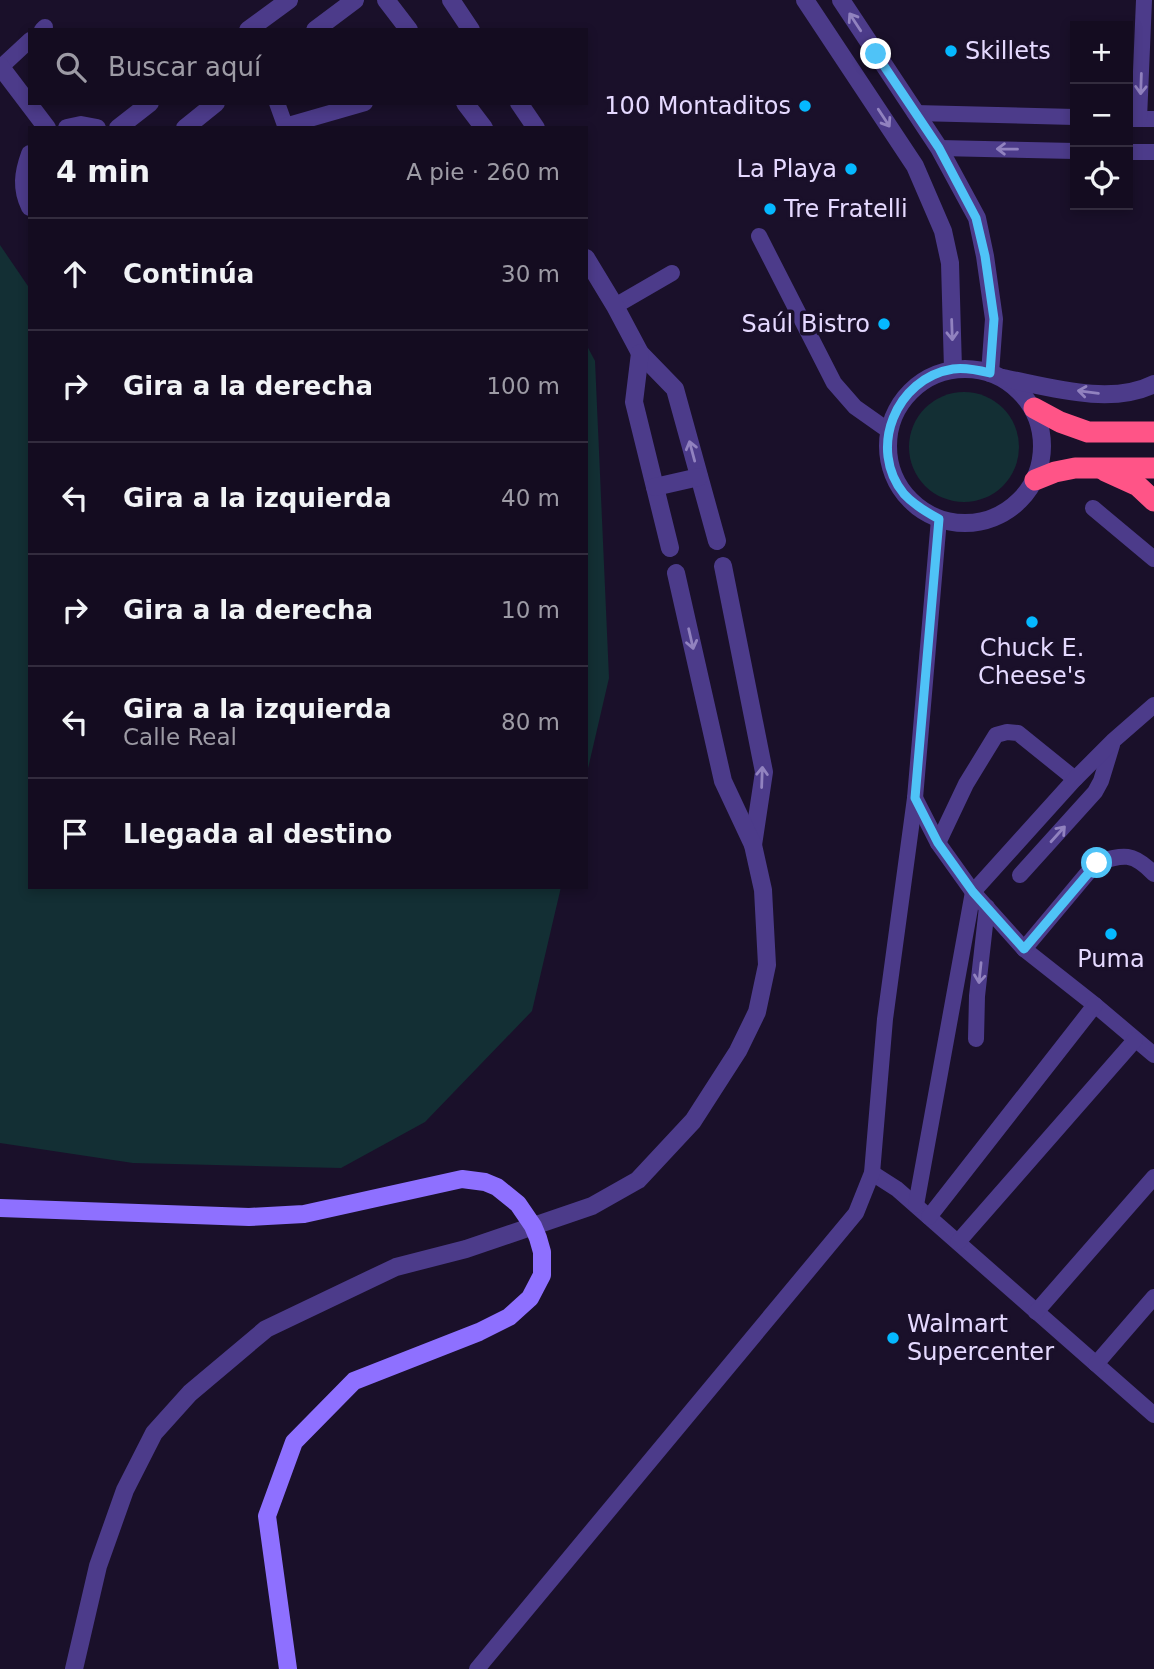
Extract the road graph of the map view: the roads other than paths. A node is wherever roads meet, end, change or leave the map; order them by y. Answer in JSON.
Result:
{"nodes":[{"id":1,"x":289,"y":0,"type":"edge"},
{"id":2,"x":355,"y":0,"type":"edge"},
{"id":3,"x":386,"y":0,"type":"edge"},
{"id":4,"x":451,"y":0,"type":"edge"},
{"id":5,"x":806,"y":0,"type":"edge"},
{"id":6,"x":841,"y":0,"type":"edge"},
{"id":7,"x":1144,"y":0,"type":"edge"},
{"id":8,"x":251,"y":28,"type":"edge"},
{"id":9,"x":318,"y":28,"type":"edge"},
{"id":10,"x":407,"y":28,"type":"edge"},
{"id":11,"x":470,"y":28,"type":"edge"},
{"id":12,"x":28,"y":42,"type":"edge"},
{"id":13,"x":0,"y":66,"type":"edge"},
{"id":14,"x":28,"y":103,"type":"edge"},
{"id":15,"x":30,"y":105,"type":"edge"},
{"id":16,"x":147,"y":105,"type":"edge"},
{"id":17,"x":214,"y":105,"type":"edge"},
{"id":18,"x":278,"y":105,"type":"edge"},
{"id":19,"x":358,"y":105,"type":"edge"},
{"id":20,"x":467,"y":105,"type":"edge"},
{"id":21,"x":520,"y":105,"type":"edge"},
{"id":22,"x":915,"y":113,"type":"junction"},
{"id":23,"x":1070,"y":117,"type":"edge"},
{"id":24,"x":1140,"y":119,"type":"edge"},
{"id":25,"x":45,"y":126,"type":"edge"},
{"id":26,"x":121,"y":126,"type":"edge"},
{"id":27,"x":187,"y":126,"type":"edge"},
{"id":28,"x":285,"y":126,"type":"edge"},
{"id":29,"x":288,"y":126,"type":"edge"},
{"id":30,"x":482,"y":126,"type":"edge"},
{"id":31,"x":535,"y":126,"type":"edge"},
{"id":32,"x":939,"y":148,"type":"junction"},
{"id":33,"x":1070,"y":151,"type":"edge"},
{"id":34,"x":1133,"y":152,"type":"edge"},
{"id":35,"x":1154,"y":152,"type":"edge"},
{"id":36,"x":28,"y":160,"type":"edge"},
{"id":37,"x":28,"y":202,"type":"edge"},
{"id":38,"x":759,"y":236,"type":"dead end"},
{"id":39,"x":588,"y":261,"type":"edge"},
{"id":40,"x":672,"y":272,"type":"dead end"},
{"id":41,"x":615,"y":306,"type":"junction"},
{"id":42,"x":640,"y":354,"type":"junction"},
{"id":43,"x":953,"y":369,"type":"junction"},
{"id":44,"x":997,"y":375,"type":"junction"},
{"id":45,"x":1154,"y":384,"type":"edge"},
{"id":46,"x":1034,"y":408,"type":"junction"},
{"id":47,"x":889,"y":431,"type":"junction"},
{"id":48,"x":1154,"y":432,"type":"edge"},
{"id":49,"x":1097,"y":467,"type":"junction"},
{"id":50,"x":1154,"y":468,"type":"edge"},
{"id":51,"x":699,"y":477,"type":"junction"},
{"id":52,"x":1035,"y":480,"type":"junction"},
{"id":53,"x":655,"y":487,"type":"junction"},
{"id":54,"x":1154,"y":501,"type":"edge"},
{"id":55,"x":1093,"y":508,"type":"dead end"},
{"id":56,"x":939,"y":519,"type":"junction"},
{"id":57,"x":717,"y":541,"type":"dead end"},
{"id":58,"x":670,"y":548,"type":"dead end"},
{"id":59,"x":1154,"y":558,"type":"edge"},
{"id":60,"x":723,"y":566,"type":"dead end"},
{"id":61,"x":676,"y":573,"type":"dead end"},
{"id":62,"x":1154,"y":705,"type":"edge"},
{"id":63,"x":1114,"y":740,"type":"junction"},
{"id":64,"x":1075,"y":779,"type":"junction"},
{"id":65,"x":915,"y":798,"type":"junction"},
{"id":66,"x":938,"y":843,"type":"junction"},
{"id":67,"x":753,"y":845,"type":"junction"},
{"id":68,"x":1154,"y":874,"type":"edge"},
{"id":69,"x":1020,"y":875,"type":"dead end"},
{"id":70,"x":973,"y":892,"type":"junction"},
{"id":71,"x":987,"y":907,"type":"junction"},
{"id":72,"x":1024,"y":949,"type":"junction"},
{"id":73,"x":1095,"y":1005,"type":"junction"},
{"id":74,"x":976,"y":1040,"type":"dead end"},
{"id":75,"x":1135,"y":1040,"type":"junction"},
{"id":76,"x":1154,"y":1055,"type":"edge"},
{"id":77,"x":872,"y":1173,"type":"junction"},
{"id":78,"x":1154,"y":1177,"type":"edge"},
{"id":79,"x":916,"y":1205,"type":"junction"},
{"id":80,"x":0,"y":1208,"type":"edge"},
{"id":81,"x":929,"y":1217,"type":"junction"},
{"id":82,"x":958,"y":1242,"type":"junction"},
{"id":83,"x":1154,"y":1297,"type":"edge"},
{"id":84,"x":1036,"y":1312,"type":"junction"},
{"id":85,"x":1096,"y":1364,"type":"junction"},
{"id":86,"x":1154,"y":1415,"type":"edge"},
{"id":87,"x":74,"y":1669,"type":"edge"},
{"id":88,"x":288,"y":1669,"type":"edge"},
{"id":89,"x":477,"y":1669,"type":"edge"}],
"edges":[{"from":1,"to":8,"type":"street"},
{"from":2,"to":9,"type":"street"},
{"from":3,"to":10,"type":"street"},
{"from":4,"to":11,"type":"street"},
{"from":5,"to":43,"type":"street","one_way":true},
{"from":22,"to":6,"type":"street","one_way":true},
{"from":7,"to":24,"type":"lane","one_way":true},
{"from":12,"to":13,"type":"lane"},
{"from":13,"to":14,"type":"street"},
{"from":15,"to":25,"type":"street"},
{"from":16,"to":26,"type":"street"},
{"from":17,"to":27,"type":"street"},
{"from":18,"to":28,"type":"lane"},
{"from":19,"to":29,"type":"lane"},
{"from":20,"to":30,"type":"street"},
{"from":21,"to":31,"type":"street"},
{"from":22,"to":23,"type":"lane"},
{"from":22,"to":32,"type":"street"},
{"from":33,"to":32,"type":"lane","one_way":true},
{"from":32,"to":44,"type":"street"},
{"from":34,"to":35,"type":"lane"},
{"from":36,"to":37,"type":"street"},
{"from":38,"to":47,"type":"lane"},
{"from":39,"to":41,"type":"street"},
{"from":40,"to":41,"type":"lane"},
{"from":41,"to":42,"type":"street"},
{"from":51,"to":42,"type":"street","one_way":true},
{"from":42,"to":53,"type":"street"},
{"from":43,"to":44,"type":"street"},
{"from":43,"to":47,"type":"street"},
{"from":45,"to":44,"type":"street","one_way":true},
{"from":44,"to":46,"type":"street"},
{"from":46,"to":48,"type":"highway"},
{"from":46,"to":52,"type":"street"},
{"from":47,"to":56,"type":"street"},
{"from":49,"to":50,"type":"highway"},
{"from":49,"to":52,"type":"highway"},
{"from":49,"to":54,"type":"highway"},
{"from":51,"to":53,"type":"street"},
{"from":51,"to":57,"type":"street"},
{"from":52,"to":56,"type":"street"},
{"from":53,"to":58,"type":"street"},
{"from":55,"to":59,"type":"lane"},
{"from":56,"to":65,"type":"lane"},
{"from":67,"to":60,"type":"street","one_way":true},
{"from":61,"to":67,"type":"street","one_way":true},
{"from":62,"to":63,"type":"lane"},
{"from":63,"to":64,"type":"lane"},
{"from":69,"to":63,"type":"lane","one_way":true},
{"from":64,"to":66,"type":"lane"},
{"from":64,"to":70,"type":"lane"},
{"from":65,"to":66,"type":"lane"},
{"from":65,"to":77,"type":"lane"},
{"from":66,"to":70,"type":"lane"},
{"from":67,"to":87,"type":"street"},
{"from":68,"to":72,"type":"lane"},
{"from":70,"to":71,"type":"lane"},
{"from":70,"to":79,"type":"lane"},
{"from":71,"to":72,"type":"lane"},
{"from":71,"to":74,"type":"lane","one_way":true},
{"from":72,"to":73,"type":"lane"},
{"from":73,"to":75,"type":"lane"},
{"from":73,"to":81,"type":"lane"},
{"from":75,"to":76,"type":"lane"},
{"from":75,"to":82,"type":"lane"},
{"from":77,"to":79,"type":"lane"},
{"from":77,"to":89,"type":"lane"},
{"from":78,"to":84,"type":"lane"},
{"from":79,"to":81,"type":"lane"},
{"from":80,"to":88,"type":"street"},
{"from":81,"to":82,"type":"lane"},
{"from":82,"to":84,"type":"lane"},
{"from":83,"to":85,"type":"lane"},
{"from":84,"to":85,"type":"lane"},
{"from":85,"to":86,"type":"lane"}]}
